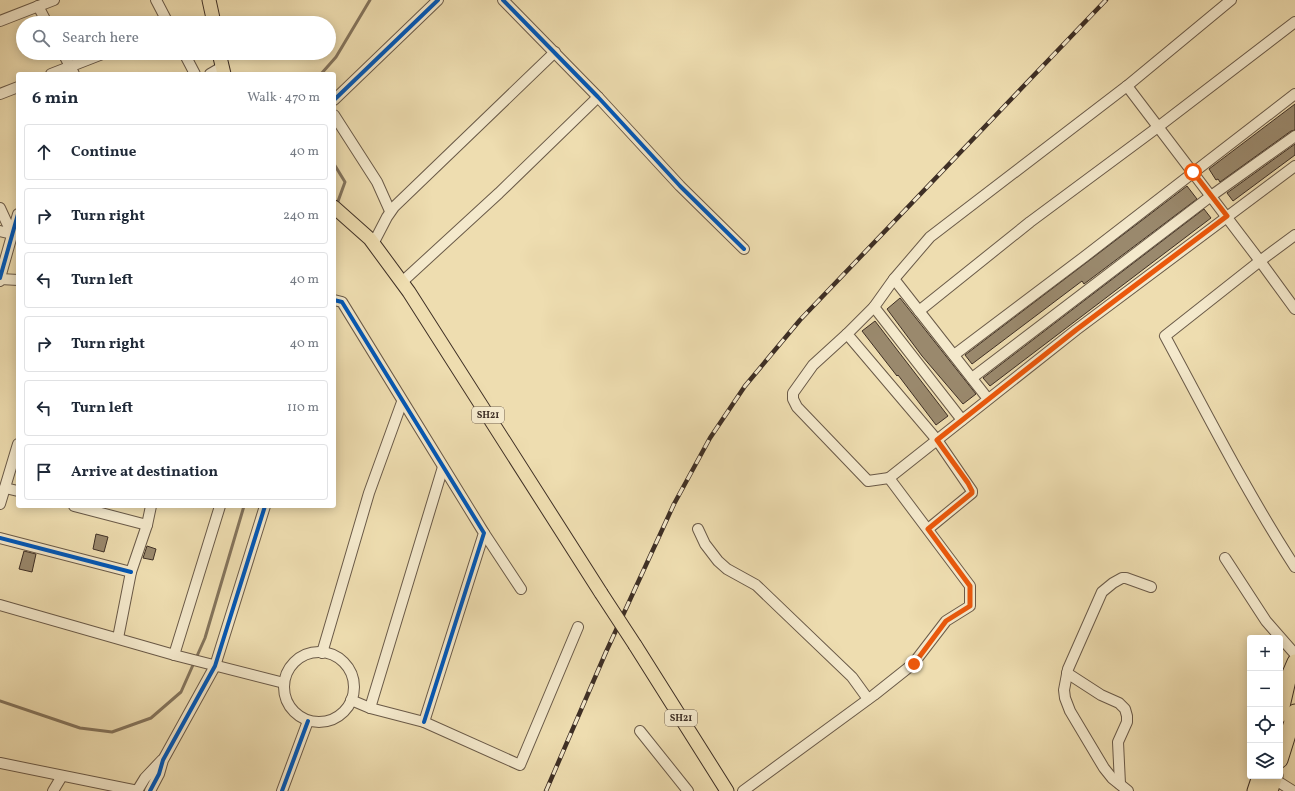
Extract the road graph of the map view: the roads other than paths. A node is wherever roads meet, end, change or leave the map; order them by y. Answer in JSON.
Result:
{"nodes":[{"id":1,"x":54,"y":0,"type":"edge"},
{"id":2,"x":156,"y":0,"type":"edge"},
{"id":3,"x":210,"y":0,"type":"edge"},
{"id":4,"x":438,"y":0,"type":"edge"},
{"id":5,"x":503,"y":0,"type":"edge"},
{"id":6,"x":1231,"y":0,"type":"edge"},
{"id":7,"x":38,"y":6,"type":"junction"},
{"id":8,"x":43,"y":16,"type":"edge"},
{"id":9,"x":164,"y":16,"type":"edge"},
{"id":10,"x":213,"y":16,"type":"edge"},
{"id":11,"x":0,"y":22,"type":"edge"},
{"id":12,"x":1295,"y":22,"type":"edge"},
{"id":13,"x":555,"y":52,"type":"junction"},
{"id":14,"x":67,"y":60,"type":"edge"},
{"id":15,"x":91,"y":60,"type":"edge"},
{"id":16,"x":188,"y":60,"type":"edge"},
{"id":17,"x":221,"y":60,"type":"edge"},
{"id":18,"x":72,"y":70,"type":"edge"},
{"id":19,"x":223,"y":70,"type":"edge"},
{"id":20,"x":62,"y":72,"type":"edge"},
{"id":21,"x":194,"y":72,"type":"edge"},
{"id":22,"x":1127,"y":86,"type":"junction"},
{"id":23,"x":16,"y":90,"type":"edge"},
{"id":24,"x":0,"y":94,"type":"edge"},
{"id":25,"x":1295,"y":94,"type":"edge"},
{"id":26,"x":598,"y":97,"type":"junction"},
{"id":27,"x":336,"y":98,"type":"edge"},
{"id":28,"x":336,"y":118,"type":"edge"},
{"id":29,"x":1158,"y":127,"type":"junction"},
{"id":30,"x":1295,"y":136,"type":"edge"},
{"id":31,"x":1295,"y":166,"type":"edge"},
{"id":32,"x":1193,"y":172,"type":"junction"},
{"id":33,"x":1211,"y":196,"type":"junction"},
{"id":34,"x":0,"y":208,"type":"edge"},
{"id":35,"x":336,"y":209,"type":"edge"},
{"id":36,"x":390,"y":211,"type":"junction"},
{"id":37,"x":1227,"y":216,"type":"junction"},
{"id":38,"x":16,"y":221,"type":"edge"},
{"id":39,"x":0,"y":231,"type":"edge"},
{"id":40,"x":12,"y":234,"type":"junction"},
{"id":41,"x":1295,"y":235,"type":"edge"},
{"id":42,"x":372,"y":241,"type":"junction"},
{"id":43,"x":744,"y":249,"type":"dead end"},
{"id":44,"x":1260,"y":260,"type":"junction"},
{"id":45,"x":0,"y":279,"type":"edge"},
{"id":46,"x":894,"y":279,"type":"junction"},
{"id":47,"x":16,"y":280,"type":"edge"},
{"id":48,"x":402,"y":282,"type":"junction"},
{"id":49,"x":338,"y":301,"type":"edge"},
{"id":50,"x":874,"y":307,"type":"junction"},
{"id":51,"x":1295,"y":309,"type":"edge"},
{"id":52,"x":919,"y":311,"type":"junction"},
{"id":53,"x":846,"y":334,"type":"junction"},
{"id":54,"x":954,"y":355,"type":"junction"},
{"id":55,"x":972,"y":378,"type":"junction"},
{"id":56,"x":988,"y":399,"type":"junction"},
{"id":57,"x":402,"y":402,"type":"junction"},
{"id":58,"x":962,"y":420,"type":"junction"},
{"id":59,"x":937,"y":440,"type":"junction"},
{"id":60,"x":16,"y":451,"type":"edge"},
{"id":61,"x":443,"y":467,"type":"junction"},
{"id":62,"x":889,"y":478,"type":"junction"},
{"id":63,"x":5,"y":488,"type":"junction"},
{"id":64,"x":16,"y":491,"type":"edge"},
{"id":65,"x":0,"y":504,"type":"edge"},
{"id":66,"x":82,"y":508,"type":"edge"},
{"id":67,"x":151,"y":508,"type":"edge"},
{"id":68,"x":219,"y":508,"type":"edge"},
{"id":69,"x":264,"y":508,"type":"edge"},
{"id":70,"x":147,"y":525,"type":"junction"},
{"id":71,"x":698,"y":529,"type":"dead end"},
{"id":72,"x":928,"y":529,"type":"junction"},
{"id":73,"x":484,"y":532,"type":"junction"},
{"id":74,"x":0,"y":538,"type":"edge"},
{"id":75,"x":1225,"y":558,"type":"dead end"},
{"id":76,"x":1295,"y":568,"type":"edge"},
{"id":77,"x":131,"y":572,"type":"junction"},
{"id":78,"x":1151,"y":587,"type":"dead end"},
{"id":79,"x":521,"y":589,"type":"dead end"},
{"id":80,"x":0,"y":605,"type":"edge"},
{"id":81,"x":578,"y":627,"type":"dead end"},
{"id":82,"x":118,"y":638,"type":"junction"},
{"id":83,"x":322,"y":653,"type":"junction"},
{"id":84,"x":1295,"y":654,"type":"edge"},
{"id":85,"x":176,"y":656,"type":"junction"},
{"id":86,"x":1295,"y":662,"type":"edge"},
{"id":87,"x":211,"y":665,"type":"junction"},
{"id":88,"x":1067,"y":672,"type":"junction"},
{"id":89,"x":284,"y":683,"type":"junction"},
{"id":90,"x":868,"y":699,"type":"junction"},
{"id":91,"x":351,"y":700,"type":"junction"},
{"id":92,"x":370,"y":708,"type":"junction"},
{"id":93,"x":1291,"y":718,"type":"edge"},
{"id":94,"x":308,"y":721,"type":"junction"},
{"id":95,"x":424,"y":722,"type":"junction"},
{"id":96,"x":640,"y":731,"type":"dead end"},
{"id":97,"x":1283,"y":749,"type":"edge"},
{"id":98,"x":163,"y":760,"type":"junction"},
{"id":99,"x":0,"y":763,"type":"edge"},
{"id":100,"x":62,"y":776,"type":"junction"},
{"id":101,"x":1270,"y":780,"type":"edge"},
{"id":102,"x":1120,"y":784,"type":"junction"},
{"id":103,"x":53,"y":791,"type":"edge"},
{"id":104,"x":138,"y":791,"type":"edge"},
{"id":105,"x":150,"y":791,"type":"edge"},
{"id":106,"x":282,"y":791,"type":"edge"},
{"id":107,"x":688,"y":791,"type":"edge"},
{"id":108,"x":727,"y":791,"type":"edge"},
{"id":109,"x":743,"y":791,"type":"edge"},
{"id":110,"x":1128,"y":791,"type":"edge"},
{"id":111,"x":1255,"y":791,"type":"edge"},
{"id":112,"x":1293,"y":791,"type":"edge"}],
"edges":[{"from":1,"to":7,"type":"street"},
{"from":2,"to":9,"type":"street"},
{"from":3,"to":10,"type":"main road"},
{"from":4,"to":27,"type":"street"},
{"from":5,"to":13,"type":"street"},
{"from":6,"to":22,"type":"street"},
{"from":7,"to":8,"type":"street"},
{"from":7,"to":11,"type":"street"},
{"from":12,"to":29,"type":"street"},
{"from":13,"to":26,"type":"street"},
{"from":13,"to":36,"type":"street"},
{"from":14,"to":18,"type":"street"},
{"from":15,"to":18,"type":"street"},
{"from":16,"to":21,"type":"street"},
{"from":17,"to":19,"type":"main road"},
{"from":18,"to":20,"type":"street"},
{"from":22,"to":29,"type":"street"},
{"from":22,"to":46,"type":"street"},
{"from":23,"to":24,"type":"street"},
{"from":25,"to":32,"type":"street"},
{"from":26,"to":43,"type":"street"},
{"from":26,"to":48,"type":"street"},
{"from":28,"to":36,"type":"street"},
{"from":29,"to":32,"type":"street"},
{"from":29,"to":52,"type":"street"},
{"from":30,"to":33,"type":"street"},
{"from":31,"to":37,"type":"street"},
{"from":32,"to":33,"type":"street"},
{"from":32,"to":54,"type":"street"},
{"from":33,"to":37,"type":"street"},
{"from":33,"to":55,"type":"street"},
{"from":34,"to":40,"type":"street"},
{"from":35,"to":42,"type":"main road","number":"SH21"},
{"from":36,"to":42,"type":"street"},
{"from":37,"to":44,"type":"street"},
{"from":37,"to":56,"type":"street"},
{"from":38,"to":40,"type":"street"},
{"from":39,"to":40,"type":"street"},
{"from":40,"to":45,"type":"street"},
{"from":41,"to":44,"type":"street"},
{"from":42,"to":48,"type":"main road","number":"SH21"},
{"from":44,"to":51,"type":"street"},
{"from":44,"to":76,"type":"street"},
{"from":45,"to":47,"type":"street"},
{"from":46,"to":50,"type":"street"},
{"from":46,"to":52,"type":"street"},
{"from":48,"to":108,"type":"main road","number":"SH21","bridge":true},
{"from":49,"to":57,"type":"street"},
{"from":50,"to":53,"type":"street"},
{"from":50,"to":58,"type":"street"},
{"from":52,"to":54,"type":"street"},
{"from":53,"to":59,"type":"street"},
{"from":53,"to":62,"type":"street"},
{"from":54,"to":55,"type":"street"},
{"from":55,"to":56,"type":"street"},
{"from":56,"to":58,"type":"street"},
{"from":57,"to":61,"type":"street"},
{"from":57,"to":83,"type":"street"},
{"from":58,"to":59,"type":"street"},
{"from":59,"to":62,"type":"street"},
{"from":59,"to":72,"type":"street"},
{"from":60,"to":63,"type":"street"},
{"from":61,"to":73,"type":"street"},
{"from":61,"to":92,"type":"street"},
{"from":62,"to":72,"type":"street"},
{"from":63,"to":64,"type":"street"},
{"from":63,"to":65,"type":"street"},
{"from":66,"to":70,"type":"street"},
{"from":67,"to":70,"type":"street"},
{"from":68,"to":85,"type":"street"},
{"from":69,"to":87,"type":"street"},
{"from":70,"to":77,"type":"street"},
{"from":71,"to":90,"type":"street"},
{"from":72,"to":90,"type":"street"},
{"from":73,"to":79,"type":"street"},
{"from":73,"to":95,"type":"street"},
{"from":74,"to":77,"type":"street"},
{"from":75,"to":84,"type":"street"},
{"from":77,"to":82,"type":"street"},
{"from":78,"to":88,"type":"street"},
{"from":80,"to":82,"type":"street"},
{"from":81,"to":95,"type":"street"},
{"from":82,"to":85,"type":"street"},
{"from":83,"to":89,"type":"street"},
{"from":83,"to":91,"type":"street"},
{"from":85,"to":87,"type":"street"},
{"from":86,"to":93,"type":"highway"},
{"from":87,"to":89,"type":"street"},
{"from":87,"to":98,"type":"street"},
{"from":88,"to":102,"type":"street"},
{"from":88,"to":102,"type":"street"},
{"from":89,"to":94,"type":"street"},
{"from":90,"to":109,"type":"street"},
{"from":91,"to":92,"type":"street"},
{"from":91,"to":94,"type":"street"},
{"from":92,"to":95,"type":"street"},
{"from":93,"to":97,"type":"highway"},
{"from":94,"to":106,"type":"street"},
{"from":96,"to":107,"type":"street"},
{"from":98,"to":104,"type":"street"},
{"from":98,"to":105,"type":"street"},
{"from":99,"to":100,"type":"street"},
{"from":100,"to":103,"type":"street"},
{"from":100,"to":104,"type":"street"},
{"from":101,"to":111,"type":"highway"},
{"from":101,"to":112,"type":"street"},
{"from":102,"to":110,"type":"street"}]}
